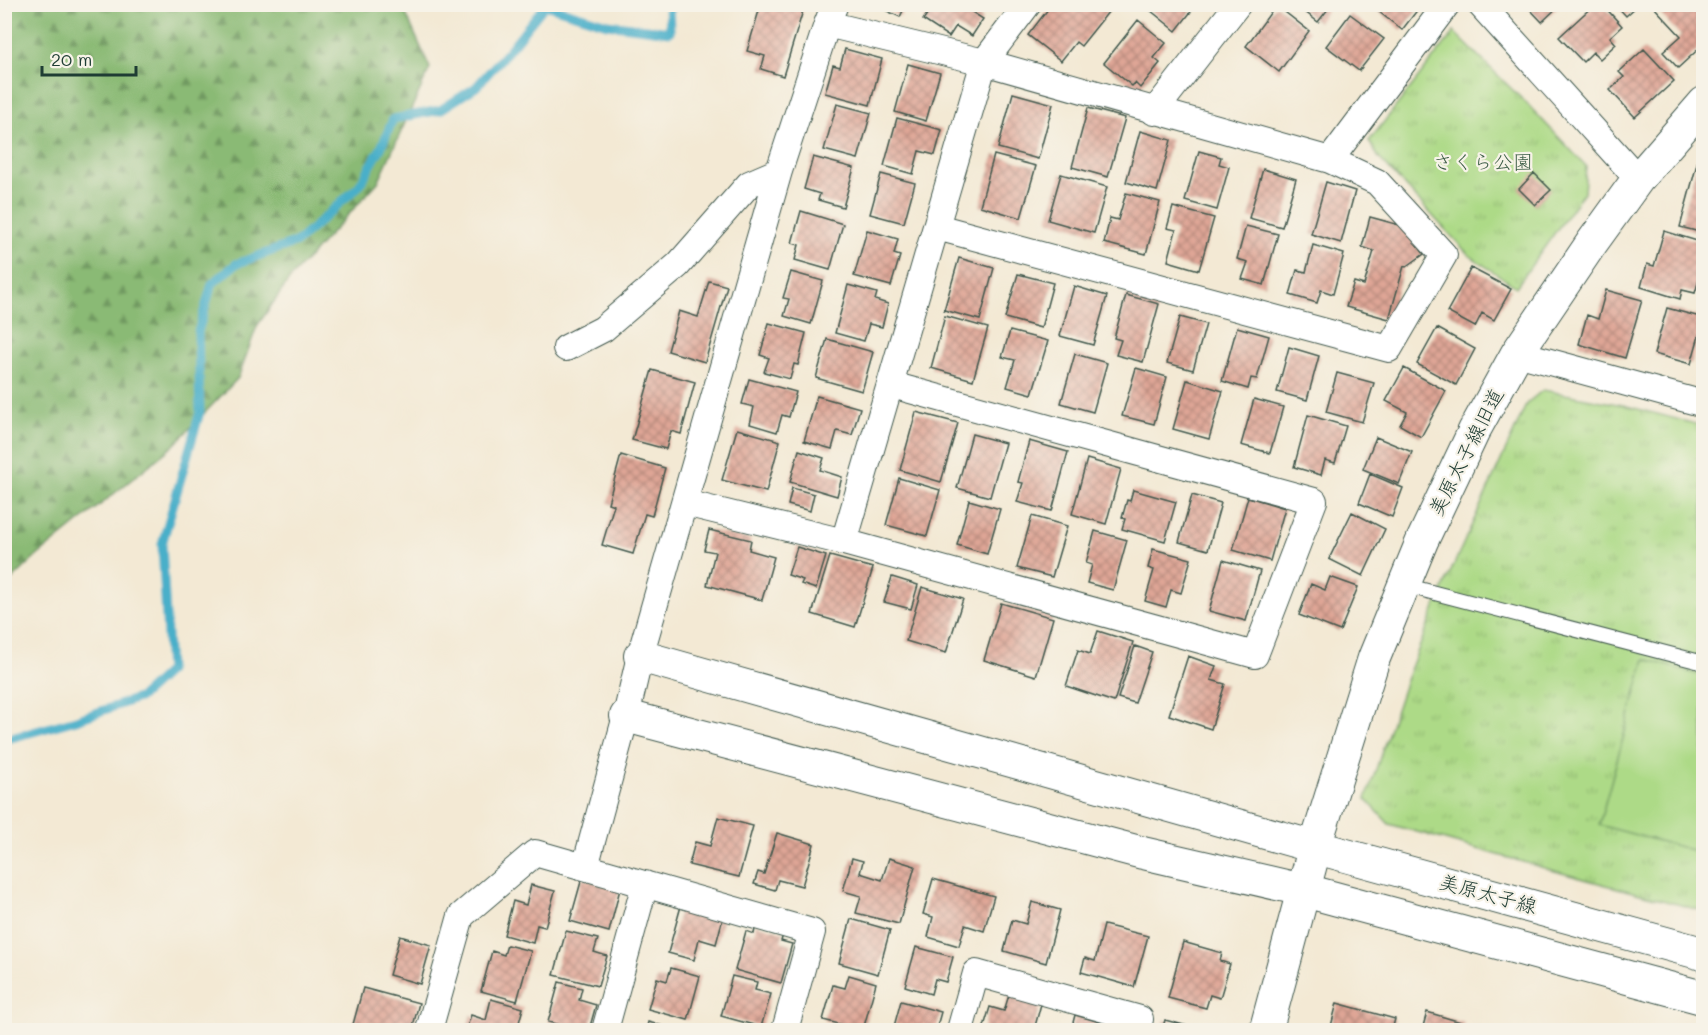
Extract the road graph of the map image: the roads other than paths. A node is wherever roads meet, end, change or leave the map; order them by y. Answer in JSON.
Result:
{"nodes":[{"id":1,"x":1028,"y":4,"type":"edge"},
{"id":2,"x":1238,"y":4,"type":"edge"},
{"id":3,"x":1447,"y":4,"type":"edge"},
{"id":4,"x":1480,"y":4,"type":"edge"},
{"id":5,"x":831,"y":14,"type":"edge"},
{"id":6,"x":984,"y":62,"type":"junction"},
{"id":7,"x":1704,"y":103,"type":"edge"},
{"id":8,"x":1154,"y":111,"type":"junction"},
{"id":9,"x":1330,"y":160,"type":"junction"},
{"id":10,"x":779,"y":171,"type":"junction"},
{"id":11,"x":1638,"y":179,"type":"junction"},
{"id":12,"x":937,"y":226,"type":"junction"},
{"id":13,"x":566,"y":348,"type":"dead end"},
{"id":14,"x":1517,"y":353,"type":"junction"},
{"id":15,"x":892,"y":385,"type":"junction"},
{"id":16,"x":1704,"y":404,"type":"edge"},
{"id":17,"x":685,"y":503,"type":"junction"},
{"id":18,"x":844,"y":542,"type":"junction"},
{"id":19,"x":1404,"y":585,"type":"junction"},
{"id":20,"x":640,"y":656,"type":"junction"},
{"id":21,"x":1704,"y":663,"type":"edge"},
{"id":22,"x":626,"y":716,"type":"junction"},
{"id":23,"x":1315,"y":847,"type":"junction"},
{"id":24,"x":585,"y":867,"type":"junction"},
{"id":25,"x":645,"y":884,"type":"junction"},
{"id":26,"x":1303,"y":890,"type":"junction"},
{"id":27,"x":1704,"y":954,"type":"edge"},
{"id":28,"x":1704,"y":998,"type":"edge"},
{"id":29,"x":429,"y":1030,"type":"edge"},
{"id":30,"x":605,"y":1030,"type":"edge"},
{"id":31,"x":784,"y":1030,"type":"edge"},
{"id":32,"x":960,"y":1030,"type":"edge"},
{"id":33,"x":1137,"y":1030,"type":"edge"},
{"id":34,"x":1266,"y":1030,"type":"edge"}],
"edges":[{"from":1,"to":6,"type":"street"},
{"from":2,"to":8,"type":"street"},
{"from":3,"to":9,"type":"street"},
{"from":4,"to":11,"type":"street"},
{"from":5,"to":6,"type":"street"},
{"from":5,"to":10,"type":"street"},
{"from":6,"to":8,"type":"street"},
{"from":6,"to":12,"type":"street"},
{"from":7,"to":11,"type":"street","name":"美原太子線旧道"},
{"from":8,"to":9,"type":"street"},
{"from":9,"to":12,"type":"street"},
{"from":10,"to":13,"type":"street"},
{"from":10,"to":17,"type":"street"},
{"from":11,"to":14,"type":"street","name":"美原太子線旧道"},
{"from":12,"to":15,"type":"street"},
{"from":14,"to":16,"type":"street"},
{"from":14,"to":19,"type":"street","name":"美原太子線旧道"},
{"from":15,"to":18,"type":"street"},
{"from":15,"to":18,"type":"street"},
{"from":17,"to":18,"type":"street"},
{"from":17,"to":20,"type":"street"},
{"from":19,"to":21,"type":"lane"},
{"from":19,"to":23,"type":"street","name":"美原太子線旧道"},
{"from":20,"to":22,"type":"street"},
{"from":20,"to":23,"type":"street"},
{"from":22,"to":24,"type":"street"},
{"from":22,"to":26,"type":"street"},
{"from":23,"to":26,"type":"main road"},
{"from":23,"to":27,"type":"main road","name":"美原太子線"},
{"from":24,"to":25,"type":"street"},
{"from":24,"to":29,"type":"street"},
{"from":25,"to":30,"type":"street"},
{"from":25,"to":31,"type":"street"},
{"from":26,"to":28,"type":"main road"},
{"from":26,"to":34,"type":"main road"},
{"from":32,"to":33,"type":"street"}]}
